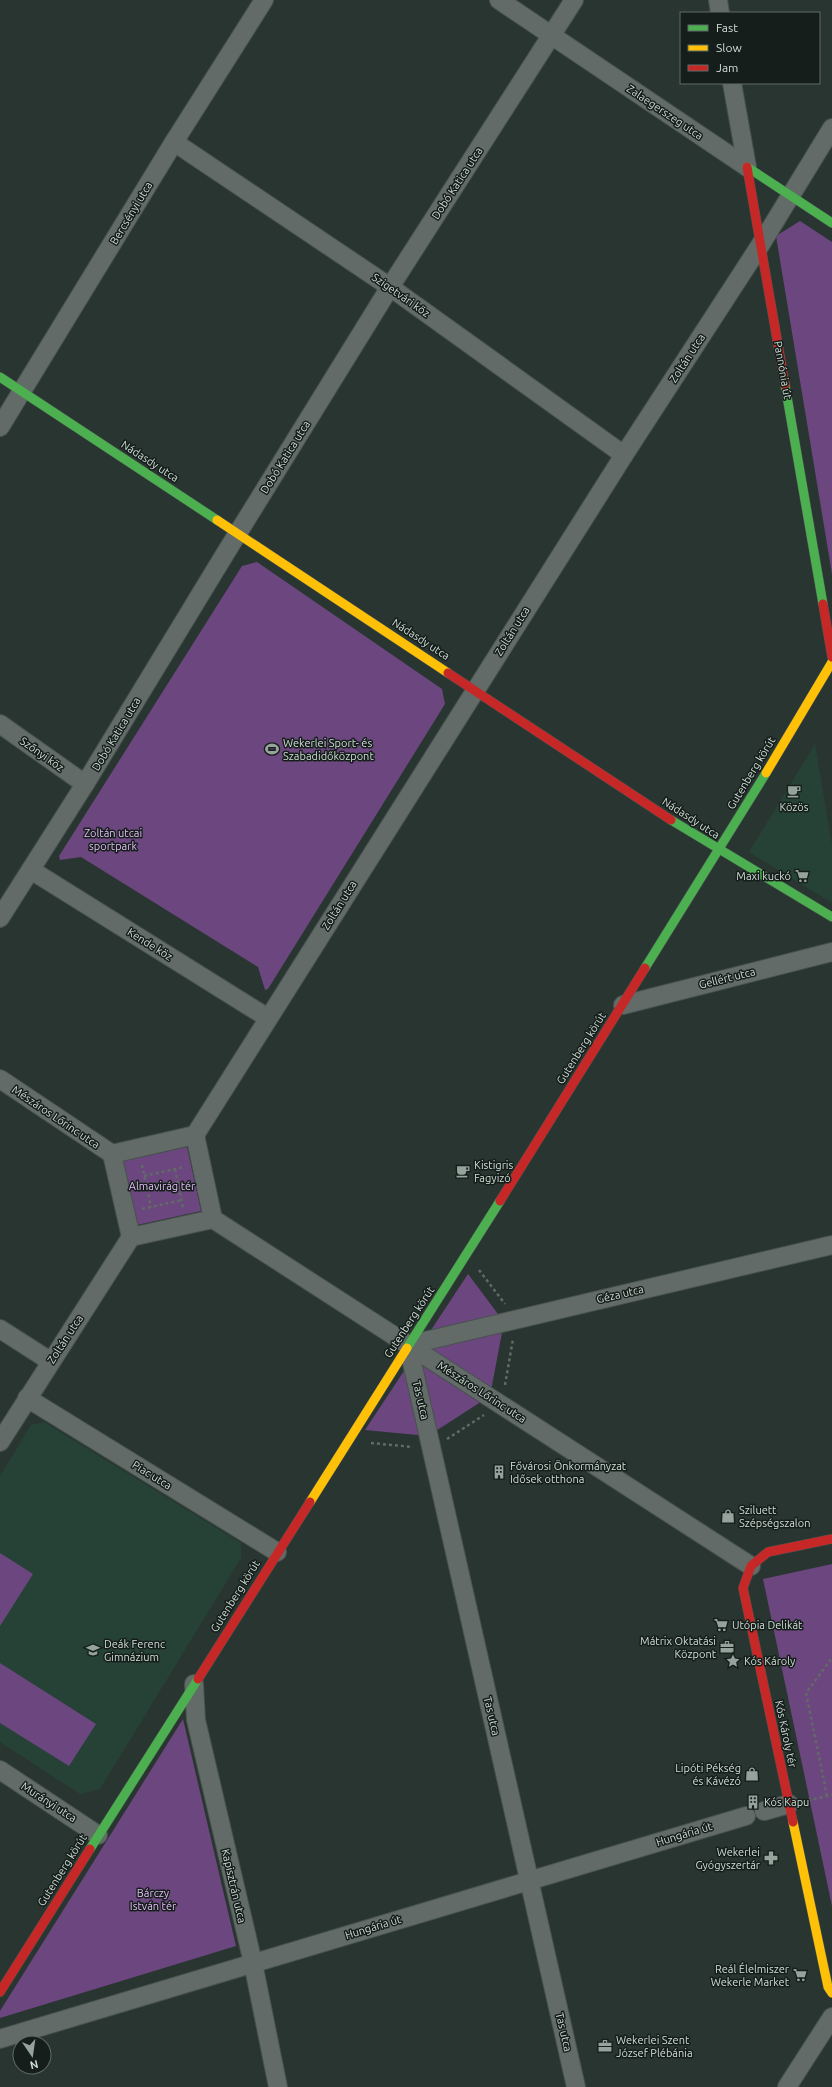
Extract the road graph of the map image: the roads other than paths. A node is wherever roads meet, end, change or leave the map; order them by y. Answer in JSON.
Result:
{"nodes":[{"id":1,"x":264,"y":0,"type":"edge"},
{"id":2,"x":499,"y":0,"type":"edge"},
{"id":3,"x":574,"y":0,"type":"edge"},
{"id":4,"x":718,"y":0,"type":"edge"},
{"id":5,"x":720,"y":12,"type":"edge"},
{"id":6,"x":552,"y":35,"type":"junction"},
{"id":7,"x":732,"y":84,"type":"edge"},
{"id":8,"x":832,"y":128,"type":"edge"},
{"id":9,"x":174,"y":142,"type":"junction"},
{"id":10,"x":747,"y":167,"type":"junction"},
{"id":11,"x":791,"y":196,"type":"junction"},
{"id":12,"x":832,"y":223,"type":"edge"},
{"id":13,"x":761,"y":244,"type":"junction"},
{"id":14,"x":390,"y":288,"type":"junction"},
{"id":15,"x":0,"y":376,"type":"edge"},
{"id":16,"x":23,"y":391,"type":"junction"},
{"id":17,"x":0,"y":427,"type":"edge"},
{"id":18,"x":624,"y":455,"type":"junction"},
{"id":19,"x":238,"y":533,"type":"junction"},
{"id":20,"x":832,"y":657,"type":"edge"},
{"id":21,"x":832,"y":662,"type":"edge"},
{"id":22,"x":476,"y":689,"type":"junction"},
{"id":23,"x":0,"y":724,"type":"edge"},
{"id":24,"x":85,"y":784,"type":"junction"},
{"id":25,"x":719,"y":850,"type":"junction"},
{"id":26,"x":31,"y":870,"type":"junction"},
{"id":27,"x":832,"y":917,"type":"edge"},
{"id":28,"x":0,"y":918,"type":"edge"},
{"id":29,"x":832,"y":952,"type":"edge"},
{"id":30,"x":623,"y":1004,"type":"junction"},
{"id":31,"x":268,"y":1018,"type":"junction"},
{"id":32,"x":0,"y":1079,"type":"edge"},
{"id":33,"x":195,"y":1135,"type":"junction"},
{"id":34,"x":112,"y":1154,"type":"junction"},
{"id":35,"x":213,"y":1219,"type":"junction"},
{"id":36,"x":130,"y":1237,"type":"junction"},
{"id":37,"x":832,"y":1245,"type":"edge"},
{"id":38,"x":0,"y":1329,"type":"edge"},
{"id":39,"x":408,"y":1345,"type":"junction"},
{"id":40,"x":50,"y":1361,"type":"junction"},
{"id":41,"x":27,"y":1398,"type":"junction"},
{"id":42,"x":0,"y":1442,"type":"edge"},
{"id":43,"x":832,"y":1539,"type":"edge"},
{"id":44,"x":277,"y":1552,"type":"junction"},
{"id":45,"x":751,"y":1566,"type":"junction"},
{"id":46,"x":194,"y":1684,"type":"junction"},
{"id":47,"x":0,"y":1770,"type":"edge"},
{"id":48,"x":789,"y":1804,"type":"junction"},
{"id":49,"x":764,"y":1811,"type":"dead end"},
{"id":50,"x":746,"y":1816,"type":"dead end"},
{"id":51,"x":98,"y":1835,"type":"junction"},
{"id":52,"x":530,"y":1880,"type":"junction"},
{"id":53,"x":253,"y":1963,"type":"junction"},
{"id":54,"x":0,"y":1992,"type":"edge"},
{"id":55,"x":832,"y":1993,"type":"edge"},
{"id":56,"x":832,"y":2017,"type":"edge"},
{"id":57,"x":0,"y":2039,"type":"edge"},
{"id":58,"x":278,"y":2087,"type":"edge"},
{"id":59,"x":576,"y":2087,"type":"edge"},
{"id":60,"x":787,"y":2087,"type":"edge"}],
"edges":[{"from":1,"to":9,"type":"street","name":"Bercsényi utca"},
{"from":2,"to":6,"type":"street","name":"Zalaegerszeg utca"},
{"from":3,"to":6,"type":"street","name":"Dobó Katica utca"},
{"from":4,"to":5,"type":"street"},
{"from":6,"to":10,"type":"street","name":"Zalaegerszeg utca"},
{"from":6,"to":14,"type":"street","name":"Dobó Katica utca"},
{"from":7,"to":10,"type":"street","name":"Pannónia út"},
{"from":8,"to":11,"type":"street","name":"Zoltán utca"},
{"from":9,"to":14,"type":"street","name":"Szigetvári köz"},
{"from":9,"to":16,"type":"street","name":"Bercsényi utca"},
{"from":10,"to":11,"type":"street","name":"Zalaegerszeg utca"},
{"from":10,"to":13,"type":"street","name":"Pannónia út"},
{"from":11,"to":12,"type":"street","name":"Zalaegerszeg utca"},
{"from":11,"to":13,"type":"street","name":"Zoltán utca"},
{"from":13,"to":18,"type":"street","name":"Zoltán utca"},
{"from":13,"to":20,"type":"street","name":"Pannónia út"},
{"from":14,"to":18,"type":"street","name":"Szigetvári köz"},
{"from":14,"to":19,"type":"street","name":"Dobó Katica utca"},
{"from":15,"to":16,"type":"street","name":"Nádasdy utca"},
{"from":16,"to":17,"type":"street","name":"Bercsényi utca"},
{"from":16,"to":19,"type":"street","name":"Nádasdy utca"},
{"from":18,"to":22,"type":"street","name":"Zoltán utca"},
{"from":19,"to":22,"type":"street","name":"Nádasdy utca"},
{"from":19,"to":24,"type":"street","name":"Dobó Katica utca"},
{"from":21,"to":25,"type":"street","name":"Gutenberg körút"},
{"from":22,"to":25,"type":"street","name":"Nádasdy utca"},
{"from":22,"to":31,"type":"street","name":"Zoltán utca"},
{"from":23,"to":24,"type":"street","name":"Szőnyi köz"},
{"from":24,"to":26,"type":"street","name":"Dobó Katica utca"},
{"from":25,"to":27,"type":"street","name":"Nádasdy utca"},
{"from":25,"to":30,"type":"street","name":"Gutenberg körút"},
{"from":26,"to":28,"type":"street","name":"Dobó Katica utca"},
{"from":26,"to":31,"type":"street","name":"Kende köz"},
{"from":29,"to":30,"type":"street","name":"Gellért utca"},
{"from":30,"to":39,"type":"street","name":"Gutenberg körút"},
{"from":31,"to":33,"type":"street","name":"Zoltán utca"},
{"from":32,"to":34,"type":"street","name":"Mészáros Lőrinc utca"},
{"from":33,"to":34,"type":"street"},
{"from":33,"to":35,"type":"street"},
{"from":34,"to":36,"type":"street"},
{"from":35,"to":36,"type":"street"},
{"from":35,"to":39,"type":"street","name":"Mészáros Lőrinc utca"},
{"from":36,"to":40,"type":"street","name":"Zoltán utca"},
{"from":37,"to":39,"type":"street","name":"Géza utca"},
{"from":38,"to":40,"type":"street"},
{"from":39,"to":44,"type":"street","name":"Gutenberg körút"},
{"from":39,"to":45,"type":"street","name":"Mészáros Lőrinc utca"},
{"from":39,"to":52,"type":"street","name":"Tas utca"},
{"from":40,"to":41,"type":"street","name":"Zoltán utca"},
{"from":41,"to":42,"type":"street","name":"Zoltán utca"},
{"from":41,"to":44,"type":"street","name":"Piac utca"},
{"from":43,"to":45,"type":"street"},
{"from":44,"to":46,"type":"street","name":"Gutenberg körút"},
{"from":45,"to":48,"type":"street","name":"Kós Károly tér"},
{"from":46,"to":51,"type":"street","name":"Gutenberg körút"},
{"from":46,"to":53,"type":"street","name":"Kapisztrán utca"},
{"from":47,"to":51,"type":"street","name":"Murányi utca"},
{"from":48,"to":49,"type":"street"},
{"from":48,"to":55,"type":"street","name":"Kós Károly tér"},
{"from":50,"to":52,"type":"street","name":"Hungária út"},
{"from":51,"to":54,"type":"street","name":"Gutenberg körút"},
{"from":52,"to":53,"type":"street","name":"Hungária út"},
{"from":52,"to":59,"type":"street","name":"Tas utca"},
{"from":53,"to":57,"type":"street","name":"Hungária út"},
{"from":53,"to":58,"type":"street","name":"Kapisztrán utca"},
{"from":56,"to":60,"type":"street"}]}
